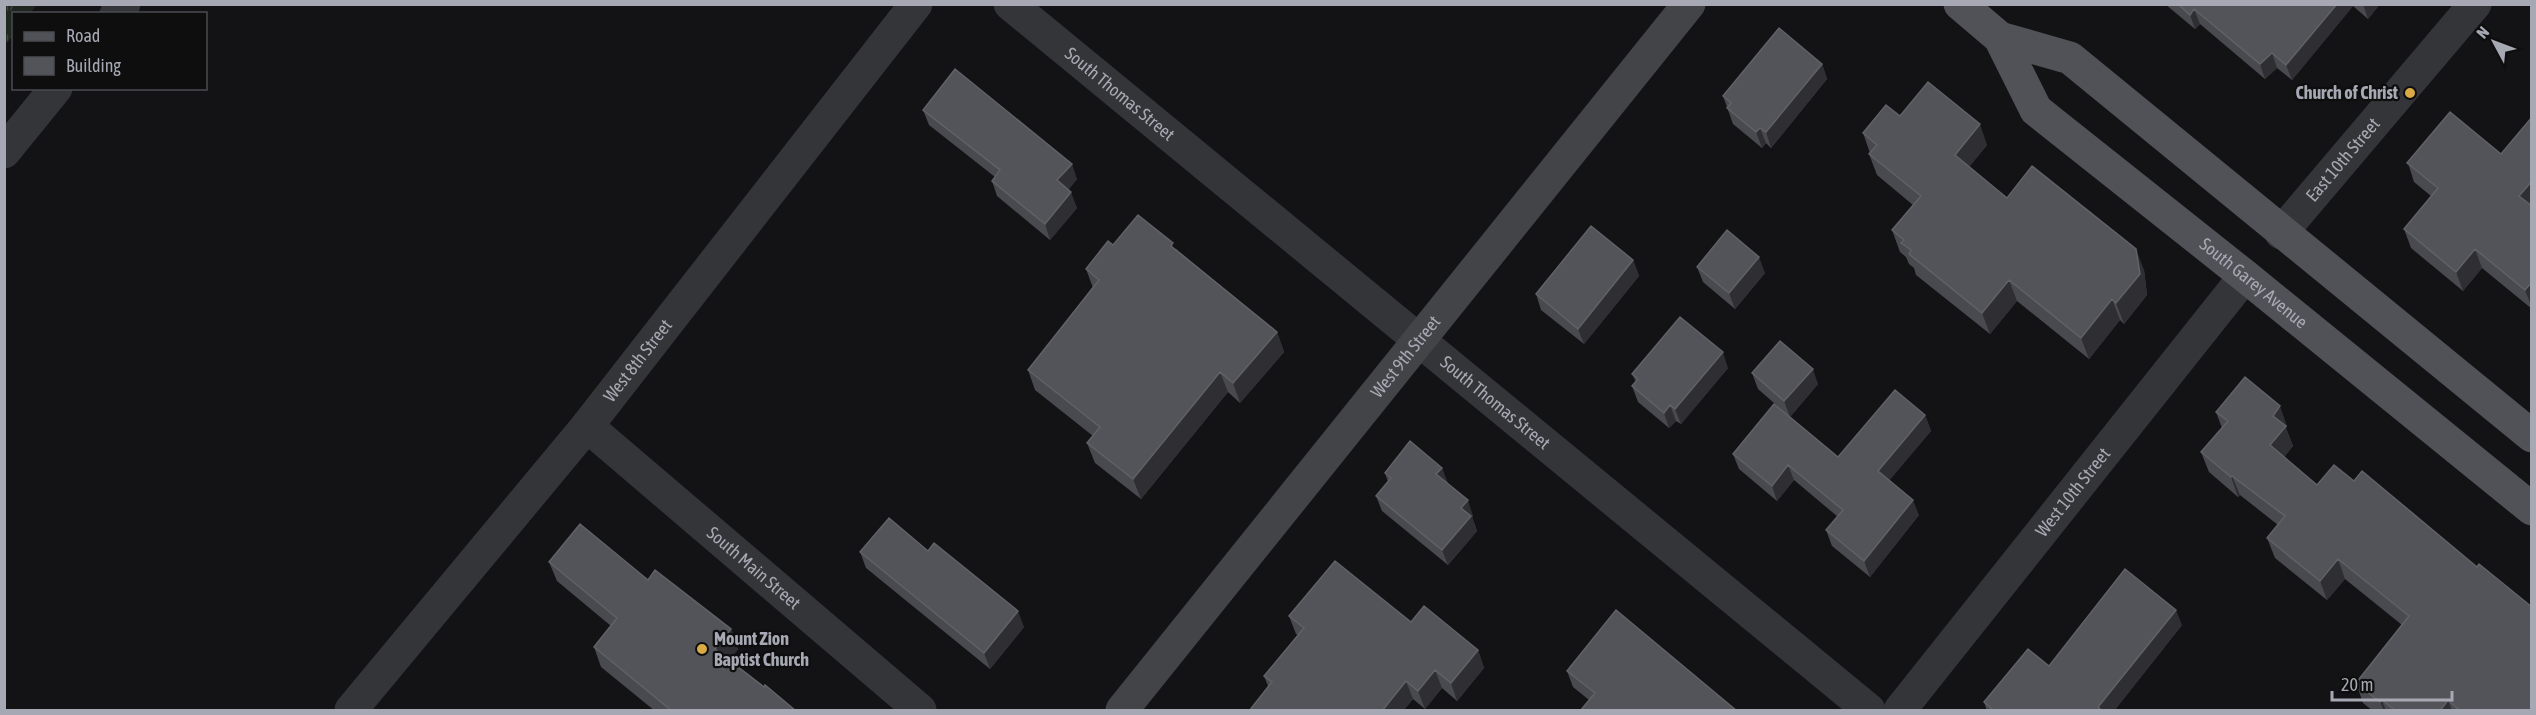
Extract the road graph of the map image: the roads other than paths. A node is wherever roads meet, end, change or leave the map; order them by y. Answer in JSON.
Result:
{"nodes":[{"id":1,"x":916,"y":4,"type":"edge"},
{"id":2,"x":1010,"y":4,"type":"edge"},
{"id":3,"x":1689,"y":4,"type":"edge"},
{"id":4,"x":1960,"y":4,"type":"edge"},
{"id":5,"x":2475,"y":4,"type":"edge"},
{"id":6,"x":2000,"y":38,"type":"junction"},
{"id":7,"x":54,"y":90,"type":"edge"},
{"id":8,"x":4,"y":152,"type":"edge"},
{"id":9,"x":2282,"y":233,"type":"junction"},
{"id":10,"x":2245,"y":276,"type":"junction"},
{"id":11,"x":1419,"y":340,"type":"junction"},
{"id":12,"x":587,"y":426,"type":"junction"},
{"id":13,"x":2532,"y":436,"type":"edge"},
{"id":14,"x":2532,"y":509,"type":"edge"},
{"id":15,"x":351,"y":711,"type":"edge"},
{"id":16,"x":920,"y":711,"type":"edge"},
{"id":17,"x":1122,"y":711,"type":"edge"},
{"id":18,"x":1869,"y":711,"type":"edge"},
{"id":19,"x":1900,"y":711,"type":"edge"}],
"edges":[{"from":1,"to":12,"type":"street","name":"West 8th Street"},
{"from":2,"to":11,"type":"street","name":"South Thomas Street"},
{"from":3,"to":11,"type":"street","name":"West 9th Street"},
{"from":4,"to":6,"type":"main road","name":"South Garey Avenue"},
{"from":5,"to":9,"type":"street","name":"East 10th Street"},
{"from":6,"to":9,"type":"main road","name":"South Garey Avenue"},
{"from":6,"to":10,"type":"main road","name":"South Garey Avenue"},
{"from":7,"to":8,"type":"street"},
{"from":9,"to":13,"type":"main road","name":"South Garey Avenue"},
{"from":10,"to":14,"type":"main road","name":"South Garey Avenue"},
{"from":10,"to":19,"type":"street","name":"West 10th Street"},
{"from":11,"to":17,"type":"street","name":"West 9th Street"},
{"from":11,"to":18,"type":"street","name":"South Thomas Street"},
{"from":12,"to":15,"type":"street","name":"West 8th Street"},
{"from":12,"to":16,"type":"street","name":"South Main Street"}]}
